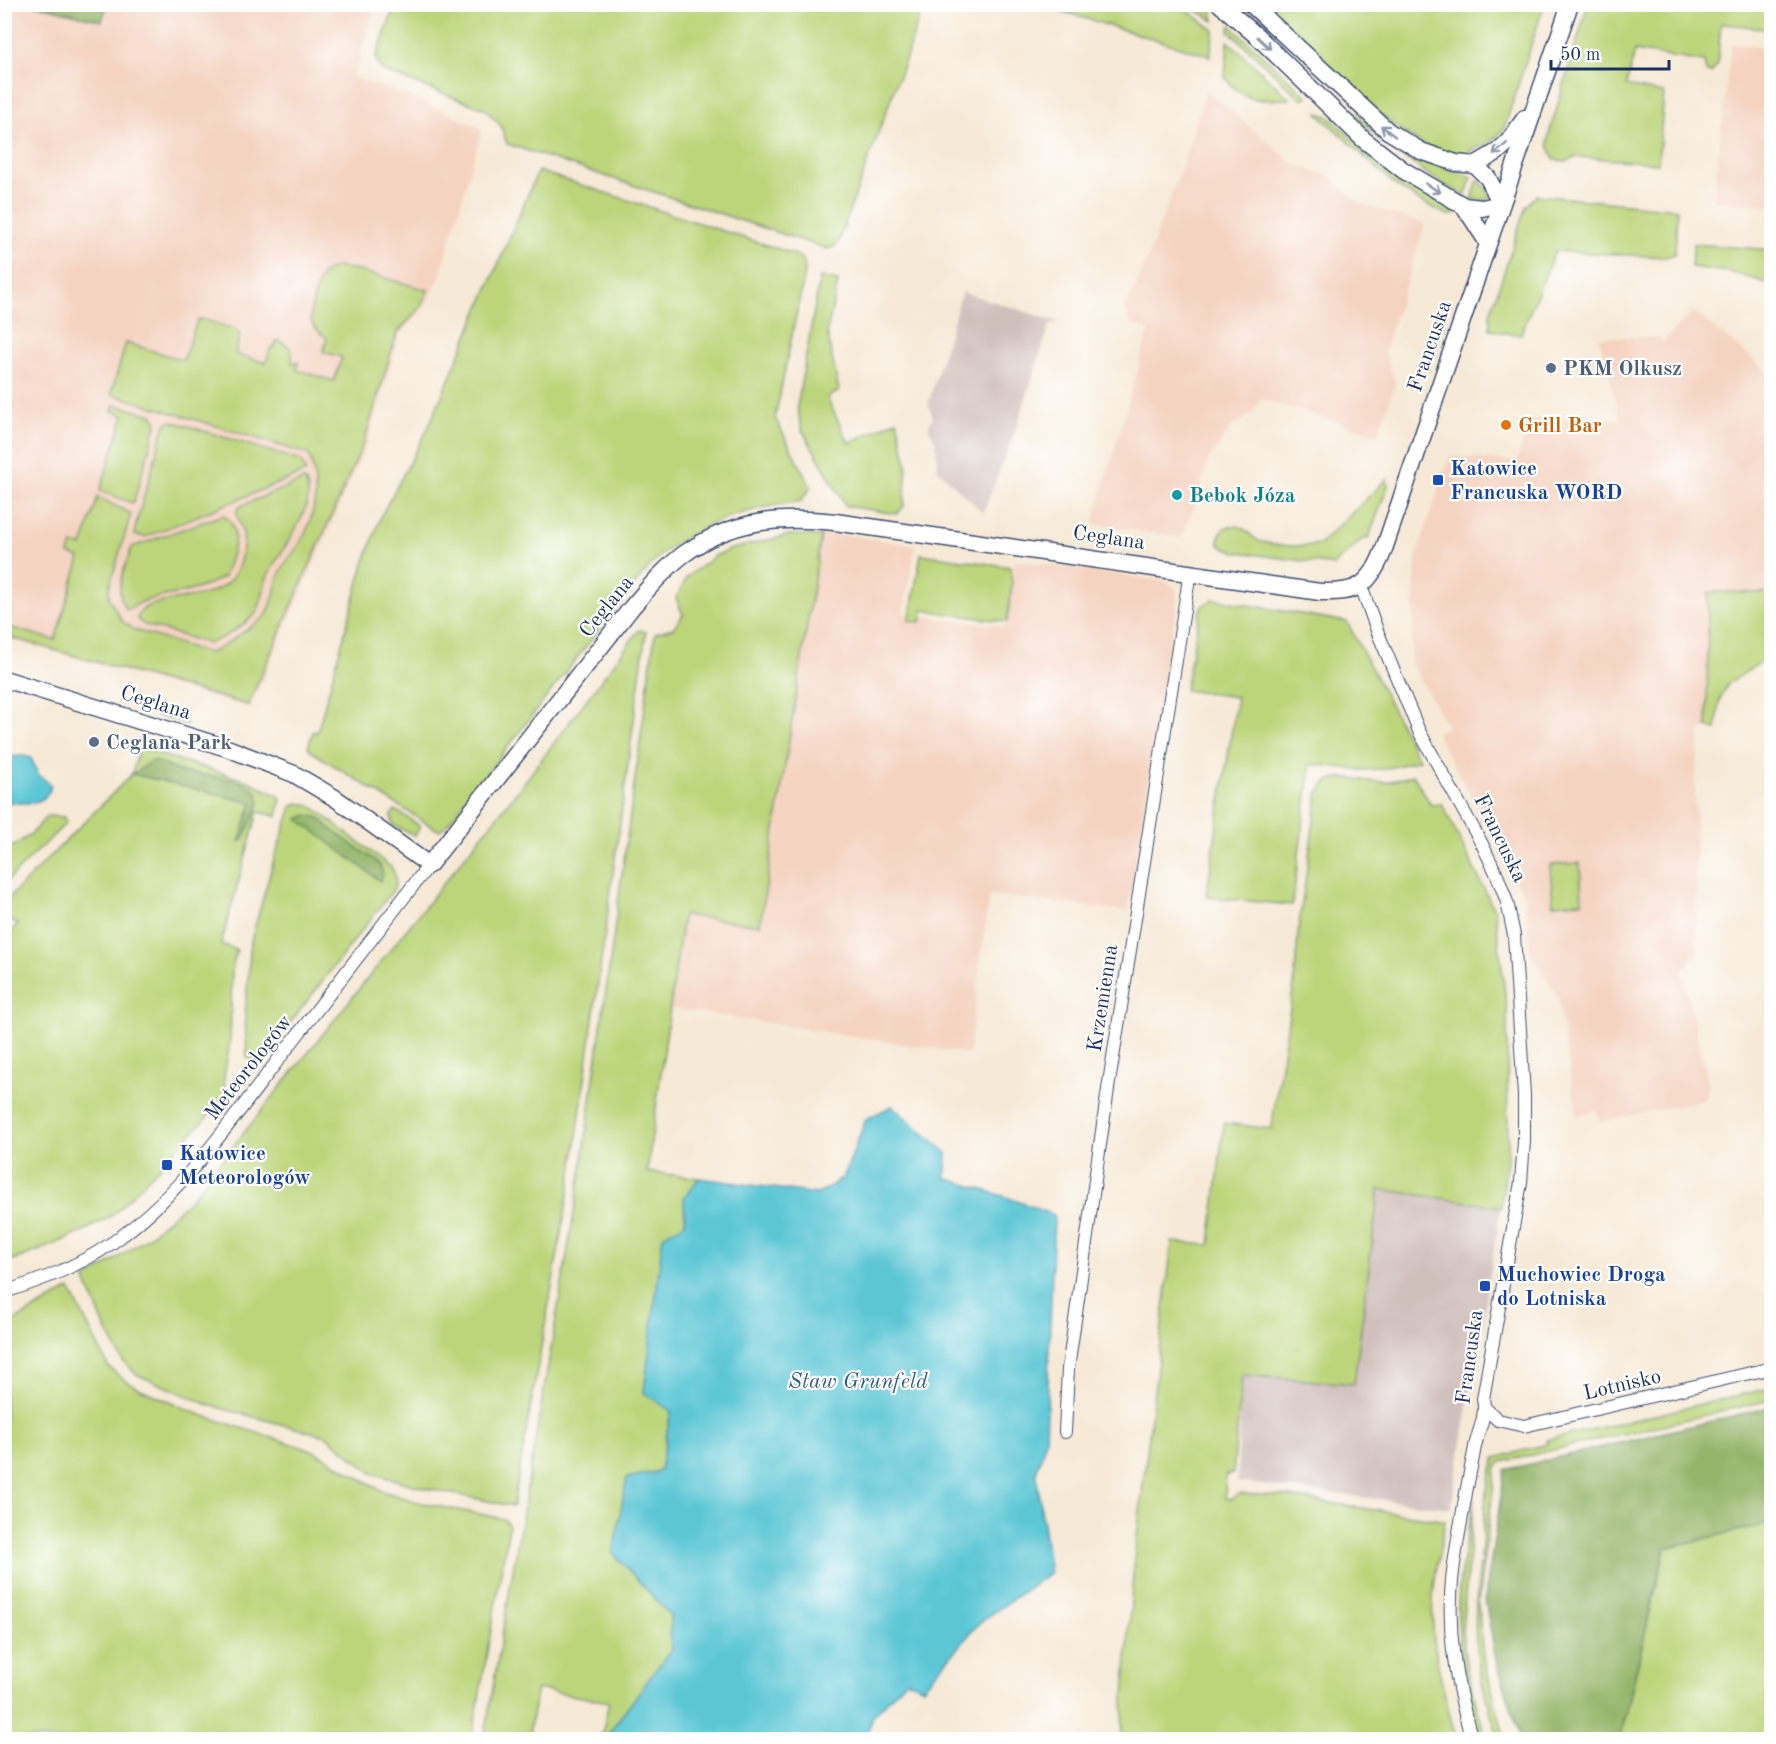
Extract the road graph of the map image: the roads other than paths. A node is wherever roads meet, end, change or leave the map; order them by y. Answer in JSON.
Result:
{"nodes":[{"id":1,"x":1220,"y":4,"type":"edge"},
{"id":2,"x":1251,"y":4,"type":"edge"},
{"id":3,"x":1570,"y":4,"type":"edge"},
{"id":4,"x":1536,"y":103,"type":"junction"},
{"id":5,"x":1476,"y":165,"type":"junction"},
{"id":6,"x":1512,"y":173,"type":"junction"},
{"id":7,"x":1501,"y":204,"type":"junction"},
{"id":8,"x":1464,"y":206,"type":"junction"},
{"id":9,"x":1488,"y":243,"type":"junction"},
{"id":10,"x":1190,"y":572,"type":"junction"},
{"id":11,"x":1361,"y":586,"type":"junction"},
{"id":12,"x":4,"y":679,"type":"edge"},
{"id":13,"x":429,"y":865,"type":"junction"},
{"id":14,"x":4,"y":1292,"type":"edge"},
{"id":15,"x":1772,"y":1368,"type":"edge"},
{"id":16,"x":1486,"y":1409,"type":"junction"},
{"id":17,"x":1065,"y":1432,"type":"dead end"},
{"id":18,"x":1472,"y":1740,"type":"edge"}],
"edges":[{"from":1,"to":8,"type":"street","one_way":true},
{"from":5,"to":2,"type":"street","one_way":true},
{"from":3,"to":4,"type":"street","name":"Francuska"},
{"from":4,"to":5,"type":"street","one_way":true},
{"from":4,"to":6,"type":"street","name":"Francuska"},
{"from":5,"to":6,"type":"street"},
{"from":5,"to":7,"type":"street"},
{"from":6,"to":7,"type":"street","name":"Francuska"},
{"from":7,"to":8,"type":"street"},
{"from":7,"to":9,"type":"street","name":"Francuska"},
{"from":8,"to":9,"type":"street"},
{"from":9,"to":11,"type":"street","name":"Francuska"},
{"from":10,"to":11,"type":"street","name":"Ceglana"},
{"from":10,"to":13,"type":"street","name":"Ceglana"},
{"from":10,"to":17,"type":"street","name":"Krzemienna"},
{"from":11,"to":16,"type":"street","name":"Francuska"},
{"from":12,"to":13,"type":"street","name":"Ceglana"},
{"from":13,"to":14,"type":"street","name":"Meteorologów"},
{"from":15,"to":16,"type":"street","name":"Lotnisko"},
{"from":16,"to":18,"type":"street","name":"Francuska"}]}
